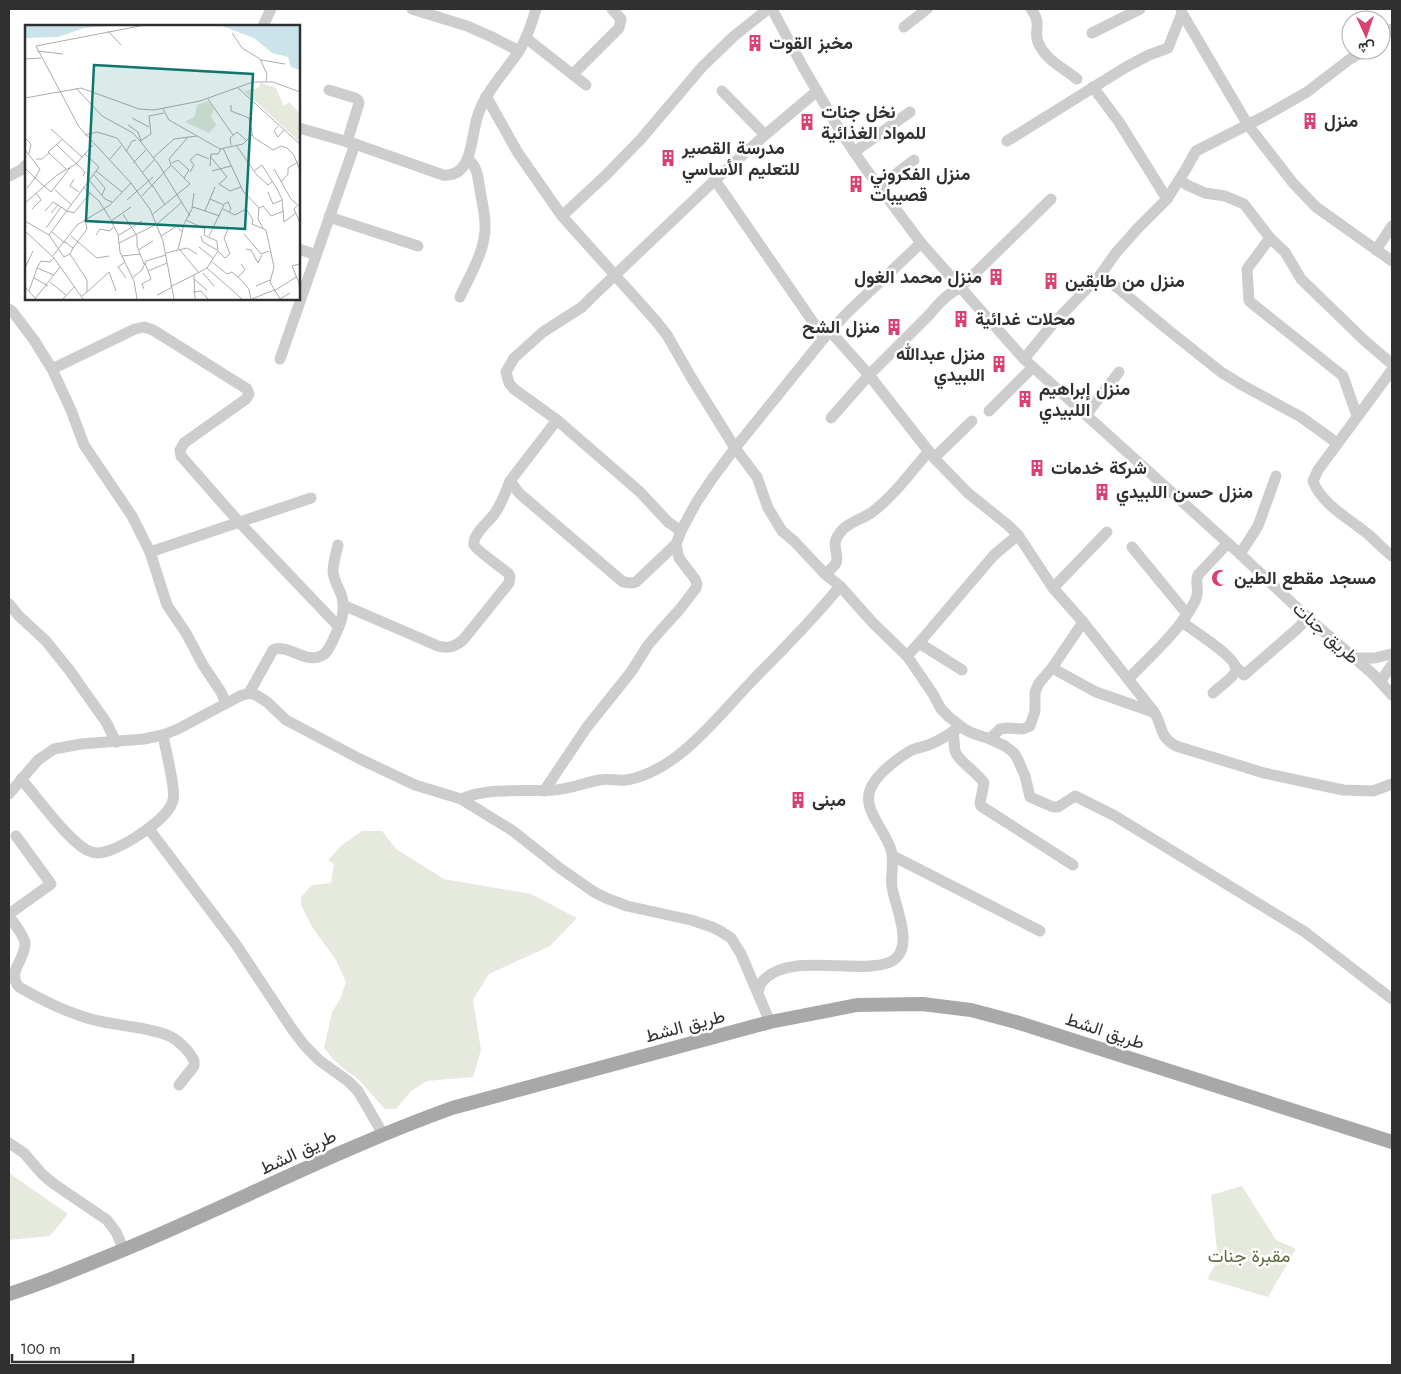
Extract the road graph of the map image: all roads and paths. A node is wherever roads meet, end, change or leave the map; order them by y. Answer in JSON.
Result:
{"nodes":[{"id":1,"x":271,"y":9,"type":"edge"},
{"id":2,"x":412,"y":9,"type":"edge"},
{"id":3,"x":536,"y":9,"type":"edge"},
{"id":4,"x":612,"y":9,"type":"edge"},
{"id":5,"x":768,"y":9,"type":"edge"},
{"id":6,"x":772,"y":9,"type":"edge"},
{"id":7,"x":927,"y":9,"type":"edge"},
{"id":8,"x":1031,"y":9,"type":"edge"},
{"id":9,"x":1140,"y":9,"type":"edge"},
{"id":10,"x":1182,"y":11,"type":"edge"},
{"id":11,"x":263,"y":25,"type":"edge"},
{"id":12,"x":904,"y":27,"type":"dead end"},
{"id":13,"x":1092,"y":33,"type":"dead end"},
{"id":14,"x":526,"y":38,"type":"junction"},
{"id":15,"x":519,"y":51,"type":"junction"},
{"id":16,"x":1349,"y":60,"type":"edge"},
{"id":17,"x":573,"y":74,"type":"junction"},
{"id":18,"x":1078,"y":79,"type":"dead end"},
{"id":19,"x":586,"y":85,"type":"dead end"},
{"id":20,"x":1093,"y":87,"type":"junction"},
{"id":21,"x":329,"y":90,"type":"dead end"},
{"id":22,"x":817,"y":90,"type":"junction"},
{"id":23,"x":722,"y":91,"type":"dead end"},
{"id":24,"x":486,"y":96,"type":"junction"},
{"id":25,"x":910,"y":112,"type":"dead end"},
{"id":26,"x":1248,"y":124,"type":"junction"},
{"id":27,"x":300,"y":128,"type":"edge"},
{"id":28,"x":765,"y":135,"type":"junction"},
{"id":29,"x":1007,"y":140,"type":"dead end"},
{"id":30,"x":351,"y":143,"type":"junction"},
{"id":31,"x":854,"y":152,"type":"junction"},
{"id":32,"x":468,"y":159,"type":"junction"},
{"id":33,"x":914,"y":160,"type":"dead end"},
{"id":34,"x":25,"y":166,"type":"edge"},
{"id":35,"x":9,"y":176,"type":"edge"},
{"id":36,"x":715,"y":180,"type":"junction"},
{"id":37,"x":1180,"y":180,"type":"junction"},
{"id":38,"x":880,"y":186,"type":"junction"},
{"id":39,"x":1167,"y":199,"type":"junction"},
{"id":40,"x":1051,"y":200,"type":"dead end"},
{"id":41,"x":562,"y":216,"type":"junction"},
{"id":42,"x":329,"y":217,"type":"junction"},
{"id":43,"x":1392,"y":226,"type":"edge"},
{"id":44,"x":1270,"y":238,"type":"junction"},
{"id":45,"x":921,"y":243,"type":"junction"},
{"id":46,"x":418,"y":246,"type":"dead end"},
{"id":47,"x":300,"y":249,"type":"edge"},
{"id":48,"x":1376,"y":250,"type":"junction"},
{"id":49,"x":316,"y":255,"type":"junction"},
{"id":50,"x":1392,"y":261,"type":"edge"},
{"id":51,"x":1101,"y":274,"type":"junction"},
{"id":52,"x":616,"y":276,"type":"junction"},
{"id":53,"x":960,"y":288,"type":"junction"},
{"id":54,"x":460,"y":297,"type":"dead end"},
{"id":55,"x":9,"y":309,"type":"edge"},
{"id":56,"x":827,"y":335,"type":"junction"},
{"id":57,"x":280,"y":358,"type":"dead end"},
{"id":58,"x":1024,"y":359,"type":"junction"},
{"id":59,"x":1392,"y":364,"type":"edge"},
{"id":60,"x":1033,"y":367,"type":"junction"},
{"id":61,"x":52,"y":369,"type":"junction"},
{"id":62,"x":1392,"y":370,"type":"edge"},
{"id":63,"x":1119,"y":372,"type":"dead end"},
{"id":64,"x":869,"y":375,"type":"junction"},
{"id":65,"x":989,"y":411,"type":"dead end"},
{"id":66,"x":1086,"y":415,"type":"junction"},
{"id":67,"x":1358,"y":416,"type":"junction"},
{"id":68,"x":831,"y":418,"type":"dead end"},
{"id":69,"x":557,"y":420,"type":"junction"},
{"id":70,"x":972,"y":421,"type":"dead end"},
{"id":71,"x":1337,"y":443,"type":"junction"},
{"id":72,"x":735,"y":448,"type":"junction"},
{"id":73,"x":932,"y":455,"type":"junction"},
{"id":74,"x":1276,"y":476,"type":"dead end"},
{"id":75,"x":510,"y":480,"type":"junction"},
{"id":76,"x":311,"y":498,"type":"dead end"},
{"id":77,"x":239,"y":522,"type":"junction"},
{"id":78,"x":681,"y":531,"type":"junction"},
{"id":79,"x":1107,"y":532,"type":"dead end"},
{"id":80,"x":1018,"y":535,"type":"junction"},
{"id":81,"x":1228,"y":543,"type":"junction"},
{"id":82,"x":676,"y":544,"type":"junction"},
{"id":83,"x":338,"y":545,"type":"dead end"},
{"id":84,"x":1132,"y":547,"type":"dead end"},
{"id":85,"x":150,"y":552,"type":"junction"},
{"id":86,"x":1240,"y":554,"type":"junction"},
{"id":87,"x":1392,"y":556,"type":"edge"},
{"id":88,"x":825,"y":574,"type":"junction"},
{"id":89,"x":840,"y":586,"type":"junction"},
{"id":90,"x":1053,"y":588,"type":"junction"},
{"id":91,"x":9,"y":604,"type":"edge"},
{"id":92,"x":343,"y":605,"type":"junction"},
{"id":93,"x":1184,"y":618,"type":"junction"},
{"id":94,"x":1308,"y":618,"type":"junction"},
{"id":95,"x":1083,"y":622,"type":"junction"},
{"id":96,"x":339,"y":627,"type":"junction"},
{"id":97,"x":919,"y":643,"type":"junction"},
{"id":98,"x":907,"y":656,"type":"junction"},
{"id":99,"x":1392,"y":657,"type":"edge"},
{"id":100,"x":1354,"y":658,"type":"junction"},
{"id":101,"x":1235,"y":666,"type":"junction"},
{"id":102,"x":1052,"y":668,"type":"junction"},
{"id":103,"x":962,"y":670,"type":"dead end"},
{"id":104,"x":1128,"y":679,"type":"junction"},
{"id":105,"x":1377,"y":679,"type":"junction"},
{"id":106,"x":249,"y":693,"type":"junction"},
{"id":107,"x":1213,"y":693,"type":"dead end"},
{"id":108,"x":1392,"y":695,"type":"edge"},
{"id":109,"x":226,"y":703,"type":"junction"},
{"id":110,"x":1154,"y":712,"type":"junction"},
{"id":111,"x":957,"y":729,"type":"junction"},
{"id":112,"x":163,"y":735,"type":"junction"},
{"id":113,"x":990,"y":739,"type":"junction"},
{"id":114,"x":116,"y":742,"type":"junction"},
{"id":115,"x":22,"y":779,"type":"junction"},
{"id":116,"x":1392,"y":784,"type":"edge"},
{"id":117,"x":544,"y":791,"type":"junction"},
{"id":118,"x":9,"y":794,"type":"edge"},
{"id":119,"x":461,"y":799,"type":"junction"},
{"id":120,"x":149,"y":829,"type":"junction"},
{"id":121,"x":16,"y":836,"type":"dead end"},
{"id":122,"x":893,"y":856,"type":"junction"},
{"id":123,"x":1073,"y":864,"type":"dead end"},
{"id":124,"x":9,"y":915,"type":"edge"},
{"id":125,"x":1040,"y":931,"type":"dead end"},
{"id":126,"x":758,"y":992,"type":"junction"},
{"id":127,"x":1392,"y":998,"type":"edge"},
{"id":128,"x":770,"y":1022,"type":"junction"},
{"id":129,"x":179,"y":1085,"type":"dead end"},
{"id":130,"x":383,"y":1134,"type":"junction"},
{"id":131,"x":1392,"y":1142,"type":"edge"},
{"id":132,"x":9,"y":1143,"type":"edge"},
{"id":133,"x":124,"y":1250,"type":"junction"},
{"id":134,"x":9,"y":1294,"type":"edge"}],
"edges":[{"from":1,"to":11,"type":"street"},
{"from":2,"to":15,"type":"street"},
{"from":3,"to":14,"type":"street"},
{"from":4,"to":17,"type":"street"},
{"from":5,"to":41,"type":"street"},
{"from":6,"to":22,"type":"street","name":"طريق جنات"},
{"from":7,"to":12,"type":"street"},
{"from":8,"to":18,"type":"street"},
{"from":9,"to":13,"type":"street"},
{"from":10,"to":20,"type":"street"},
{"from":10,"to":26,"type":"street"},
{"from":14,"to":15,"type":"street"},
{"from":14,"to":17,"type":"street"},
{"from":15,"to":24,"type":"street"},
{"from":16,"to":26,"type":"street"},
{"from":17,"to":19,"type":"street"},
{"from":20,"to":29,"type":"street"},
{"from":20,"to":39,"type":"street"},
{"from":21,"to":30,"type":"street"},
{"from":22,"to":28,"type":"street"},
{"from":22,"to":31,"type":"street","name":"طريق جنات"},
{"from":23,"to":28,"type":"street"},
{"from":24,"to":32,"type":"street"},
{"from":24,"to":41,"type":"street"},
{"from":25,"to":31,"type":"street"},
{"from":26,"to":37,"type":"street"},
{"from":26,"to":48,"type":"street"},
{"from":27,"to":30,"type":"street"},
{"from":28,"to":36,"type":"street"},
{"from":30,"to":32,"type":"street"},
{"from":30,"to":42,"type":"street"},
{"from":31,"to":38,"type":"street","name":"طريق جنات"},
{"from":32,"to":54,"type":"street"},
{"from":33,"to":38,"type":"street"},
{"from":34,"to":35,"type":"street"},
{"from":36,"to":52,"type":"street"},
{"from":36,"to":56,"type":"street"},
{"from":37,"to":39,"type":"street"},
{"from":37,"to":44,"type":"street"},
{"from":38,"to":45,"type":"street","name":"طريق جنات"},
{"from":39,"to":51,"type":"street"},
{"from":40,"to":53,"type":"street"},
{"from":41,"to":52,"type":"street"},
{"from":42,"to":46,"type":"street"},
{"from":42,"to":49,"type":"street"},
{"from":43,"to":48,"type":"street"},
{"from":44,"to":59,"type":"street"},
{"from":44,"to":67,"type":"street"},
{"from":45,"to":53,"type":"street","name":"طريق جنات"},
{"from":45,"to":56,"type":"street"},
{"from":47,"to":49,"type":"street"},
{"from":48,"to":50,"type":"street"},
{"from":49,"to":57,"type":"street"},
{"from":51,"to":58,"type":"street"},
{"from":51,"to":71,"type":"street"},
{"from":52,"to":69,"type":"street"},
{"from":52,"to":72,"type":"street"},
{"from":53,"to":58,"type":"street","name":"طريق جنات"},
{"from":53,"to":64,"type":"street"},
{"from":55,"to":61,"type":"street"},
{"from":56,"to":64,"type":"street"},
{"from":56,"to":72,"type":"street"},
{"from":58,"to":60,"type":"street","name":"طريق جنات"},
{"from":60,"to":65,"type":"street"},
{"from":60,"to":66,"type":"street","name":"طريق جنات"},
{"from":61,"to":77,"type":"street"},
{"from":61,"to":85,"type":"street"},
{"from":62,"to":67,"type":"street"},
{"from":63,"to":66,"type":"street"},
{"from":64,"to":68,"type":"street"},
{"from":64,"to":73,"type":"street"},
{"from":66,"to":81,"type":"street","name":"طريق جنات"},
{"from":67,"to":71,"type":"street"},
{"from":69,"to":75,"type":"street"},
{"from":69,"to":78,"type":"street"},
{"from":70,"to":73,"type":"street"},
{"from":71,"to":87,"type":"street"},
{"from":72,"to":78,"type":"street"},
{"from":72,"to":88,"type":"street"},
{"from":73,"to":80,"type":"street"},
{"from":73,"to":88,"type":"street"},
{"from":74,"to":86,"type":"street"},
{"from":75,"to":82,"type":"street"},
{"from":75,"to":92,"type":"street"},
{"from":76,"to":77,"type":"street"},
{"from":77,"to":85,"type":"street"},
{"from":77,"to":96,"type":"street"},
{"from":78,"to":82,"type":"street"},
{"from":79,"to":90,"type":"street"},
{"from":80,"to":90,"type":"street"},
{"from":80,"to":97,"type":"street"},
{"from":81,"to":86,"type":"street","name":"طريق جنات"},
{"from":81,"to":93,"type":"street"},
{"from":82,"to":117,"type":"street"},
{"from":83,"to":92,"type":"street"},
{"from":84,"to":93,"type":"street"},
{"from":85,"to":109,"type":"street"},
{"from":86,"to":94,"type":"street","name":"طريق جنات"},
{"from":88,"to":89,"type":"street"},
{"from":89,"to":98,"type":"street"},
{"from":89,"to":117,"type":"street"},
{"from":90,"to":95,"type":"street"},
{"from":91,"to":114,"type":"street"},
{"from":92,"to":96,"type":"street"},
{"from":93,"to":101,"type":"street"},
{"from":93,"to":104,"type":"street"},
{"from":94,"to":100,"type":"street","name":"طريق جنات"},
{"from":94,"to":101,"type":"street"},
{"from":95,"to":102,"type":"street"},
{"from":95,"to":104,"type":"street"},
{"from":96,"to":106,"type":"street"},
{"from":97,"to":98,"type":"street"},
{"from":97,"to":103,"type":"street"},
{"from":98,"to":111,"type":"street"},
{"from":99,"to":100,"type":"street"},
{"from":99,"to":105,"type":"street"},
{"from":100,"to":105,"type":"street","name":"طريق جنات"},
{"from":101,"to":107,"type":"street"},
{"from":102,"to":110,"type":"street"},
{"from":102,"to":113,"type":"street"},
{"from":104,"to":110,"type":"street"},
{"from":105,"to":108,"type":"street","name":"طريق جنات"},
{"from":106,"to":109,"type":"street"},
{"from":106,"to":119,"type":"street"},
{"from":109,"to":112,"type":"street"},
{"from":110,"to":116,"type":"street"},
{"from":111,"to":113,"type":"street"},
{"from":111,"to":122,"type":"street"},
{"from":111,"to":123,"type":"street"},
{"from":112,"to":114,"type":"street"},
{"from":112,"to":120,"type":"street"},
{"from":113,"to":127,"type":"street"},
{"from":114,"to":115,"type":"street"},
{"from":115,"to":118,"type":"street"},
{"from":115,"to":120,"type":"street"},
{"from":117,"to":119,"type":"street"},
{"from":119,"to":126,"type":"street"},
{"from":120,"to":130,"type":"street"},
{"from":121,"to":124,"type":"street"},
{"from":122,"to":125,"type":"street"},
{"from":122,"to":126,"type":"street"},
{"from":124,"to":129,"type":"street"},
{"from":126,"to":128,"type":"street"},
{"from":128,"to":130,"type":"main road","name":"طريق الشط"},
{"from":128,"to":131,"type":"main road","name":"طريق الشط"},
{"from":130,"to":133,"type":"main road","name":"طريق الشط"},
{"from":132,"to":133,"type":"street"},
{"from":133,"to":134,"type":"main road","name":"طريق الشط"}]}
